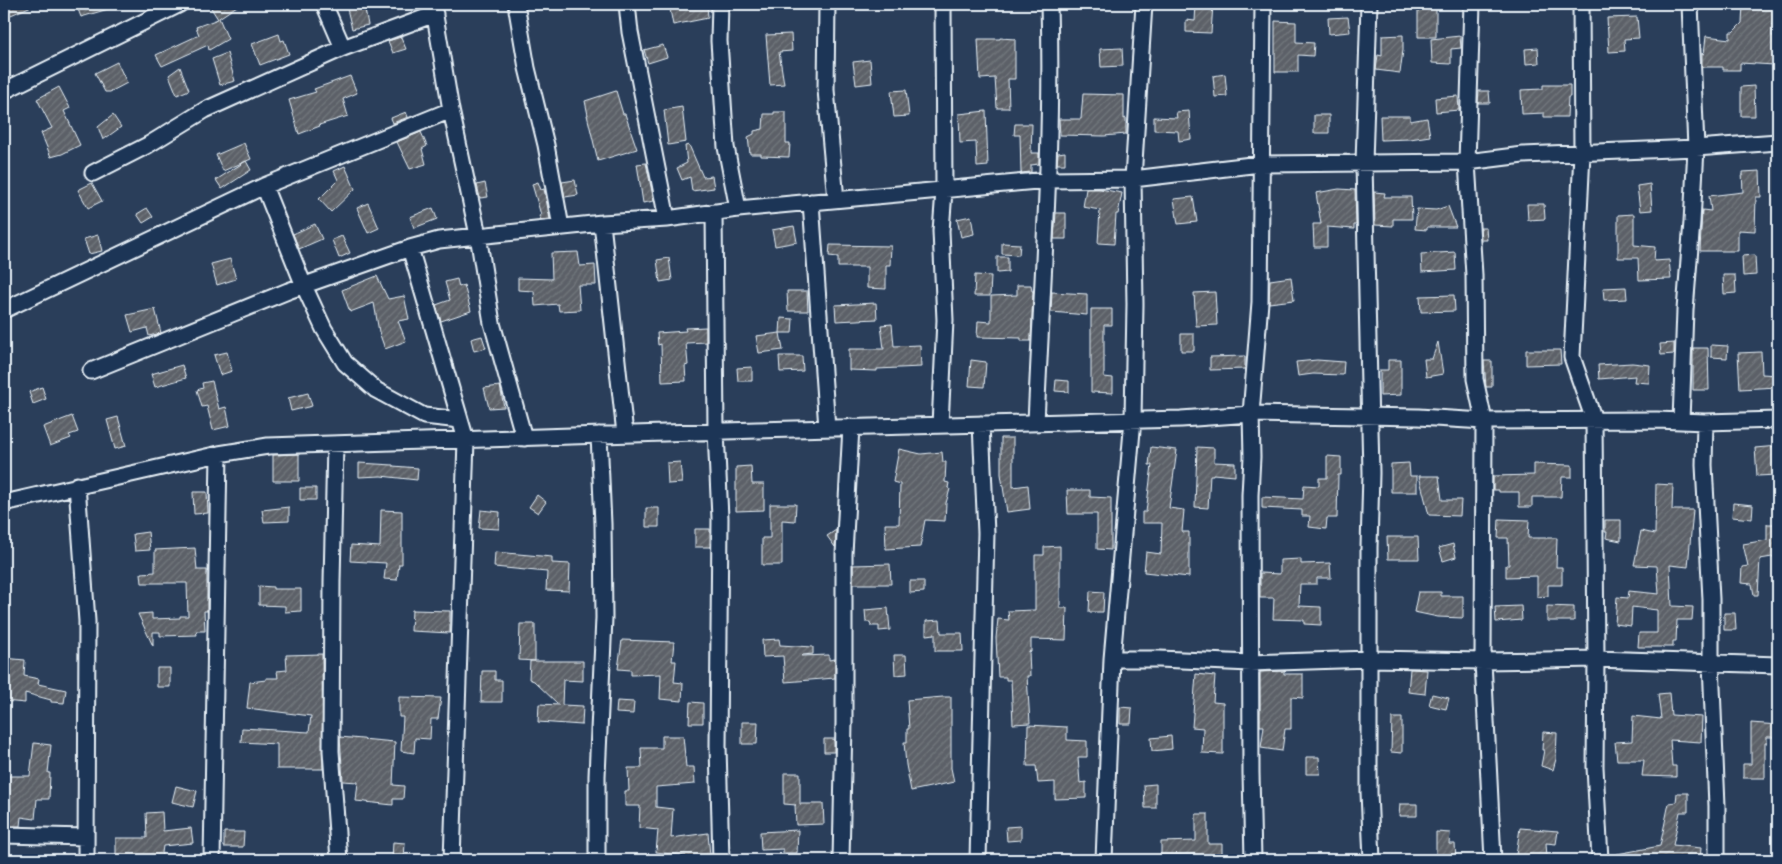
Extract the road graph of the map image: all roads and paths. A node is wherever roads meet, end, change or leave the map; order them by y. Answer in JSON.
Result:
{"nodes":[{"id":1,"x":180,"y":4,"type":"edge"},
{"id":2,"x":324,"y":4,"type":"edge"},
{"id":3,"x":516,"y":4,"type":"edge"},
{"id":4,"x":627,"y":4,"type":"edge"},
{"id":5,"x":720,"y":4,"type":"edge"},
{"id":6,"x":826,"y":4,"type":"edge"},
{"id":7,"x":943,"y":4,"type":"edge"},
{"id":8,"x":1049,"y":4,"type":"edge"},
{"id":9,"x":1144,"y":4,"type":"edge"},
{"id":10,"x":1263,"y":4,"type":"edge"},
{"id":11,"x":1369,"y":4,"type":"edge"},
{"id":12,"x":1472,"y":4,"type":"edge"},
{"id":13,"x":1582,"y":4,"type":"edge"},
{"id":14,"x":1690,"y":4,"type":"edge"},
{"id":15,"x":434,"y":9,"type":"edge"},
{"id":16,"x":343,"y":48,"type":"junction"},
{"id":17,"x":4,"y":90,"type":"edge"},
{"id":18,"x":451,"y":110,"type":"junction"},
{"id":19,"x":1778,"y":142,"type":"edge"},
{"id":20,"x":1696,"y":148,"type":"junction"},
{"id":21,"x":1582,"y":153,"type":"junction"},
{"id":22,"x":1467,"y":162,"type":"junction"},
{"id":23,"x":1260,"y":164,"type":"junction"},
{"id":24,"x":1364,"y":164,"type":"junction"},
{"id":25,"x":93,"y":173,"type":"dead end"},
{"id":26,"x":1133,"y":179,"type":"junction"},
{"id":27,"x":1048,"y":180,"type":"junction"},
{"id":28,"x":264,"y":186,"type":"junction"},
{"id":29,"x":944,"y":191,"type":"junction"},
{"id":30,"x":836,"y":200,"type":"junction"},
{"id":31,"x":811,"y":202,"type":"junction"},
{"id":32,"x":738,"y":209,"type":"junction"},
{"id":33,"x":714,"y":212,"type":"junction"},
{"id":34,"x":667,"y":219,"type":"junction"},
{"id":35,"x":602,"y":223,"type":"junction"},
{"id":36,"x":561,"y":227,"type":"junction"},
{"id":37,"x":478,"y":235,"type":"junction"},
{"id":38,"x":410,"y":248,"type":"junction"},
{"id":39,"x":304,"y":286,"type":"junction"},
{"id":40,"x":4,"y":310,"type":"edge"},
{"id":41,"x":91,"y":371,"type":"dead end"},
{"id":42,"x":1251,"y":414,"type":"junction"},
{"id":43,"x":1369,"y":416,"type":"junction"},
{"id":44,"x":1133,"y":419,"type":"junction"},
{"id":45,"x":460,"y":420,"type":"junction"},
{"id":46,"x":1594,"y":420,"type":"junction"},
{"id":47,"x":1778,"y":420,"type":"edge"},
{"id":48,"x":1484,"y":421,"type":"junction"},
{"id":49,"x":1681,"y":421,"type":"junction"},
{"id":50,"x":1705,"y":422,"type":"junction"},
{"id":51,"x":1036,"y":423,"type":"junction"},
{"id":52,"x":981,"y":424,"type":"junction"},
{"id":53,"x":940,"y":425,"type":"junction"},
{"id":54,"x":827,"y":428,"type":"junction"},
{"id":55,"x":851,"y":428,"type":"junction"},
{"id":56,"x":716,"y":431,"type":"junction"},
{"id":57,"x":625,"y":434,"type":"junction"},
{"id":58,"x":599,"y":435,"type":"junction"},
{"id":59,"x":524,"y":438,"type":"junction"},
{"id":60,"x":466,"y":440,"type":"junction"},
{"id":61,"x":335,"y":444,"type":"junction"},
{"id":62,"x":219,"y":454,"type":"junction"},
{"id":63,"x":77,"y":485,"type":"junction"},
{"id":64,"x":4,"y":503,"type":"edge"},
{"id":65,"x":1112,"y":659,"type":"junction"},
{"id":66,"x":1370,"y":659,"type":"junction"},
{"id":67,"x":1596,"y":659,"type":"junction"},
{"id":68,"x":1483,"y":661,"type":"junction"},
{"id":69,"x":1251,"y":663,"type":"junction"},
{"id":70,"x":1711,"y":663,"type":"junction"},
{"id":71,"x":1778,"y":665,"type":"edge"},
{"id":72,"x":4,"y":835,"type":"edge"},
{"id":73,"x":86,"y":837,"type":"junction"},
{"id":74,"x":86,"y":860,"type":"edge"},
{"id":75,"x":212,"y":860,"type":"edge"},
{"id":76,"x":339,"y":860,"type":"edge"},
{"id":77,"x":452,"y":860,"type":"edge"},
{"id":78,"x":597,"y":860,"type":"edge"},
{"id":79,"x":721,"y":860,"type":"edge"},
{"id":80,"x":841,"y":860,"type":"edge"},
{"id":81,"x":978,"y":860,"type":"edge"},
{"id":82,"x":1104,"y":860,"type":"edge"},
{"id":83,"x":1253,"y":860,"type":"edge"},
{"id":84,"x":1372,"y":860,"type":"edge"},
{"id":85,"x":1493,"y":860,"type":"edge"},
{"id":86,"x":1600,"y":860,"type":"edge"},
{"id":87,"x":1717,"y":860,"type":"edge"}],
"edges":[{"from":1,"to":17,"type":"street"},
{"from":2,"to":16,"type":"street"},
{"from":3,"to":36,"type":"street"},
{"from":4,"to":34,"type":"street"},
{"from":5,"to":32,"type":"street"},
{"from":6,"to":30,"type":"street"},
{"from":7,"to":29,"type":"street"},
{"from":8,"to":27,"type":"street"},
{"from":9,"to":26,"type":"street"},
{"from":10,"to":23,"type":"street"},
{"from":11,"to":24,"type":"street"},
{"from":12,"to":22,"type":"street"},
{"from":13,"to":21,"type":"street"},
{"from":14,"to":20,"type":"street"},
{"from":15,"to":16,"type":"street"},
{"from":15,"to":18,"type":"street"},
{"from":16,"to":25,"type":"street"},
{"from":18,"to":28,"type":"street"},
{"from":18,"to":37,"type":"street"},
{"from":19,"to":20,"type":"street"},
{"from":20,"to":21,"type":"street"},
{"from":20,"to":49,"type":"street"},
{"from":21,"to":22,"type":"street"},
{"from":21,"to":46,"type":"street"},
{"from":22,"to":24,"type":"street"},
{"from":22,"to":48,"type":"street"},
{"from":23,"to":24,"type":"street"},
{"from":23,"to":26,"type":"street"},
{"from":23,"to":42,"type":"street"},
{"from":24,"to":43,"type":"street"},
{"from":26,"to":27,"type":"street"},
{"from":26,"to":44,"type":"street"},
{"from":27,"to":29,"type":"street"},
{"from":27,"to":51,"type":"street"},
{"from":28,"to":39,"type":"street"},
{"from":28,"to":40,"type":"street"},
{"from":29,"to":30,"type":"street"},
{"from":29,"to":53,"type":"street"},
{"from":30,"to":31,"type":"street"},
{"from":31,"to":32,"type":"street"},
{"from":31,"to":54,"type":"street"},
{"from":32,"to":33,"type":"street"},
{"from":33,"to":34,"type":"street"},
{"from":33,"to":56,"type":"street"},
{"from":34,"to":35,"type":"street"},
{"from":35,"to":36,"type":"street"},
{"from":35,"to":57,"type":"street"},
{"from":36,"to":37,"type":"street"},
{"from":37,"to":38,"type":"street"},
{"from":37,"to":59,"type":"street"},
{"from":38,"to":39,"type":"street"},
{"from":38,"to":45,"type":"street"},
{"from":39,"to":41,"type":"street"},
{"from":39,"to":45,"type":"street"},
{"from":42,"to":43,"type":"street"},
{"from":42,"to":44,"type":"street"},
{"from":42,"to":69,"type":"street"},
{"from":43,"to":48,"type":"street"},
{"from":43,"to":66,"type":"street"},
{"from":44,"to":51,"type":"street"},
{"from":44,"to":65,"type":"street"},
{"from":45,"to":60,"type":"street"},
{"from":46,"to":48,"type":"street"},
{"from":46,"to":49,"type":"street"},
{"from":46,"to":67,"type":"street"},
{"from":47,"to":50,"type":"street"},
{"from":48,"to":68,"type":"street"},
{"from":49,"to":50,"type":"street"},
{"from":50,"to":70,"type":"street"},
{"from":51,"to":52,"type":"street"},
{"from":52,"to":53,"type":"street"},
{"from":52,"to":81,"type":"street"},
{"from":53,"to":55,"type":"street"},
{"from":54,"to":55,"type":"street"},
{"from":54,"to":56,"type":"street"},
{"from":55,"to":80,"type":"street"},
{"from":56,"to":57,"type":"street"},
{"from":56,"to":79,"type":"street"},
{"from":57,"to":58,"type":"street"},
{"from":58,"to":59,"type":"street"},
{"from":58,"to":78,"type":"street"},
{"from":59,"to":60,"type":"street"},
{"from":60,"to":61,"type":"street"},
{"from":60,"to":77,"type":"street"},
{"from":61,"to":62,"type":"street"},
{"from":61,"to":76,"type":"street"},
{"from":62,"to":63,"type":"street"},
{"from":62,"to":75,"type":"street"},
{"from":63,"to":64,"type":"street"},
{"from":63,"to":73,"type":"street"},
{"from":65,"to":69,"type":"street"},
{"from":65,"to":82,"type":"street"},
{"from":66,"to":68,"type":"street"},
{"from":66,"to":69,"type":"street"},
{"from":66,"to":84,"type":"street"},
{"from":67,"to":68,"type":"street"},
{"from":67,"to":70,"type":"street"},
{"from":67,"to":86,"type":"street"},
{"from":68,"to":85,"type":"street"},
{"from":69,"to":83,"type":"street"},
{"from":70,"to":71,"type":"street"},
{"from":70,"to":87,"type":"street"},
{"from":72,"to":73,"type":"street"},
{"from":73,"to":74,"type":"street"}]}
